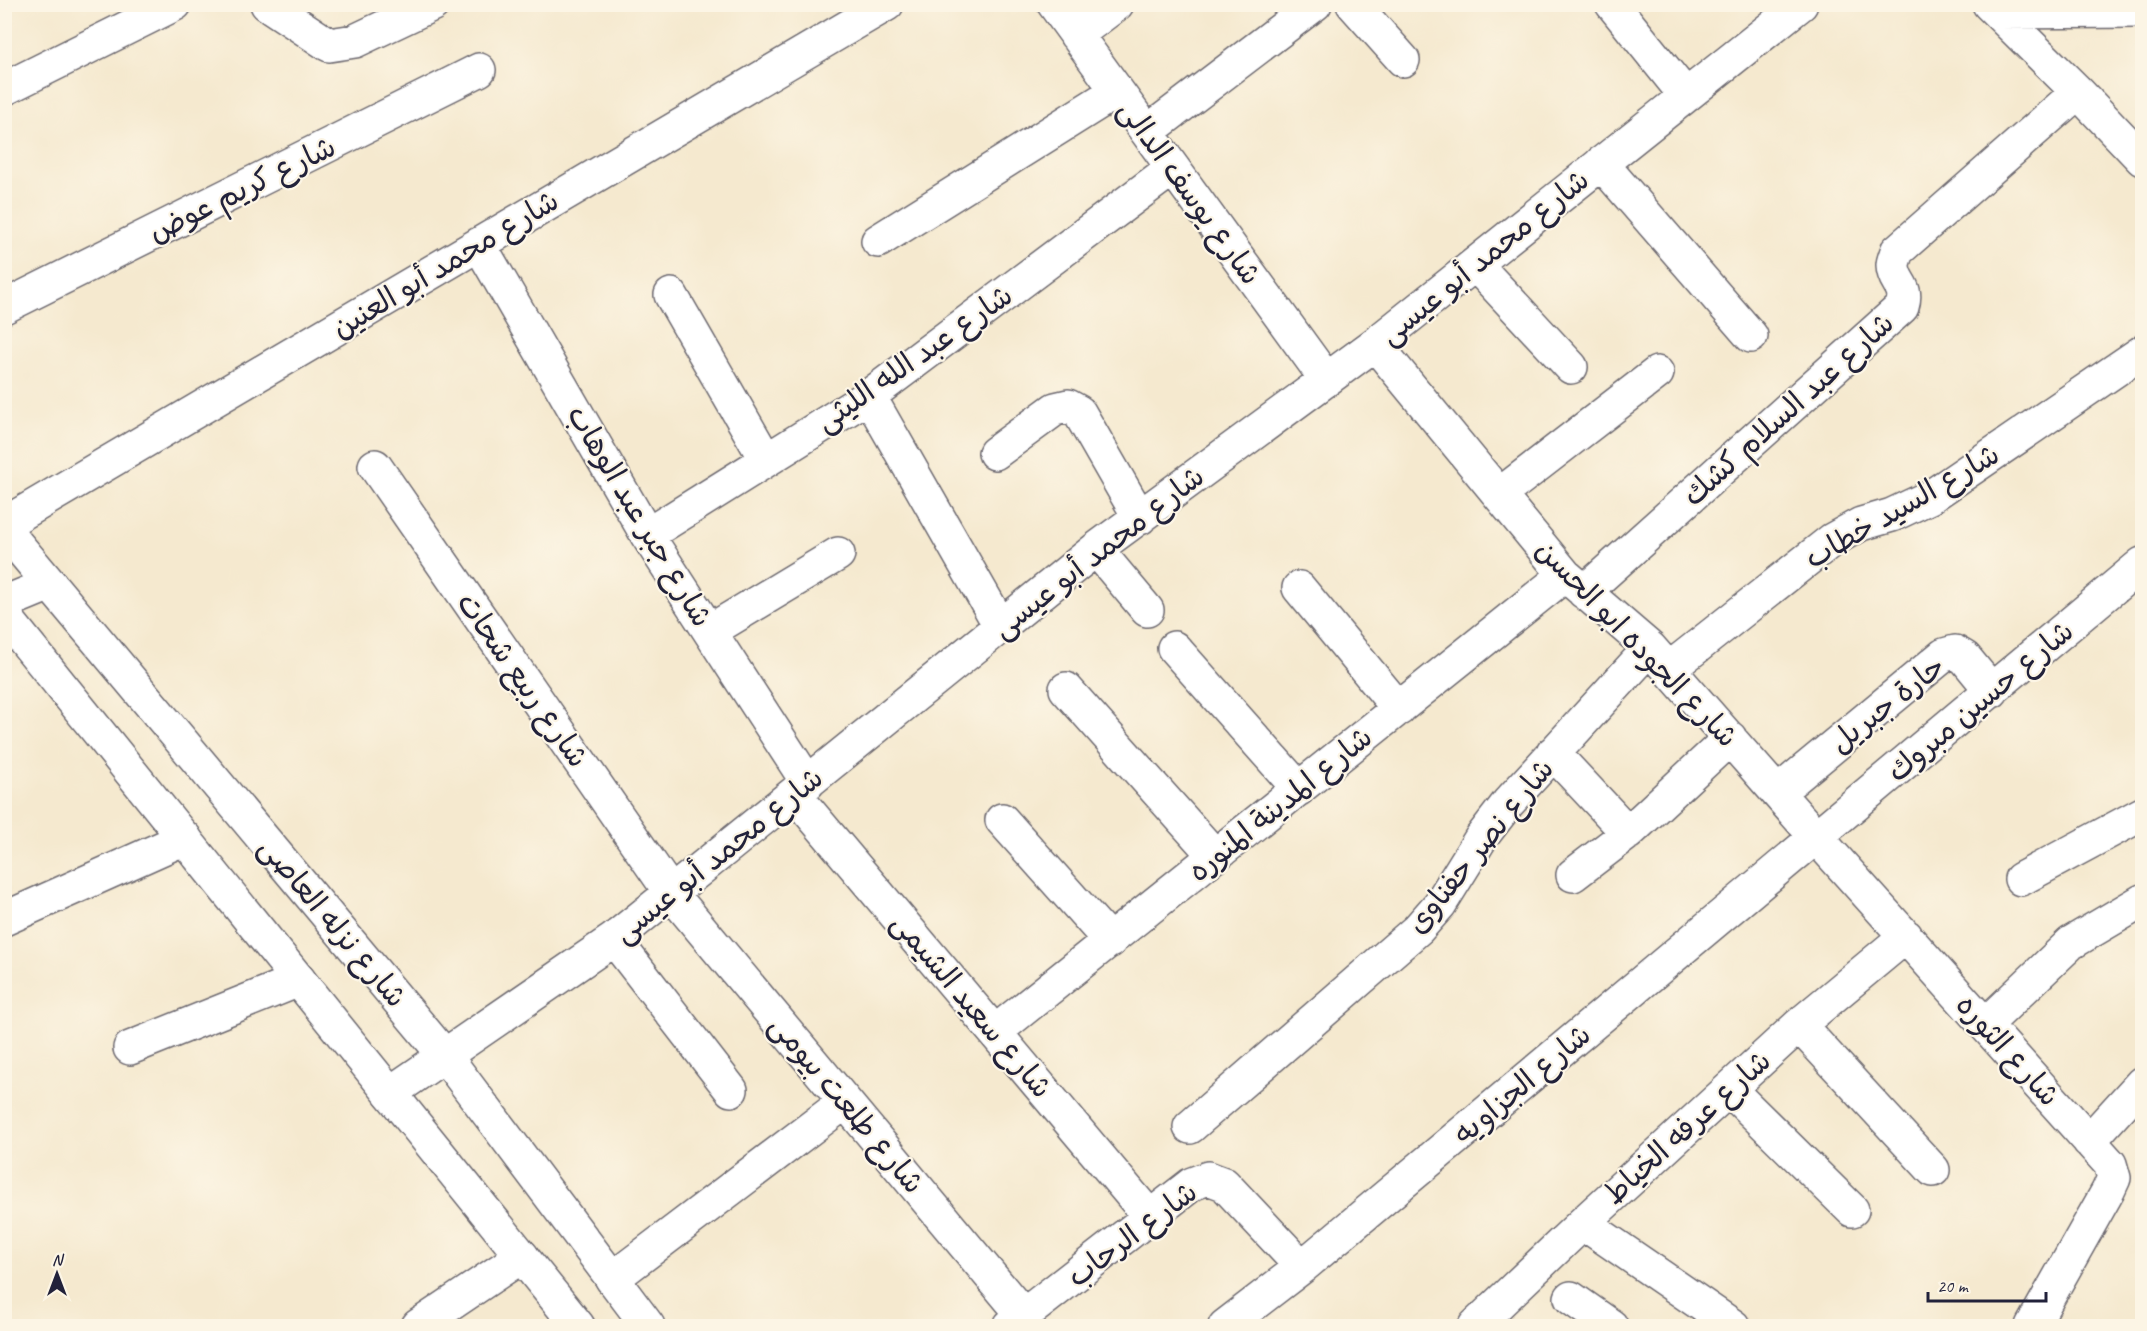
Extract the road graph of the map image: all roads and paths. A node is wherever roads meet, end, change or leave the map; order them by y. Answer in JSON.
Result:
{"nodes":[{"id":1,"x":175,"y":4,"type":"edge"},
{"id":2,"x":267,"y":4,"type":"edge"},
{"id":3,"x":433,"y":4,"type":"edge"},
{"id":4,"x":887,"y":4,"type":"edge"},
{"id":5,"x":1054,"y":4,"type":"edge"},
{"id":6,"x":1118,"y":4,"type":"edge"},
{"id":7,"x":1315,"y":4,"type":"edge"},
{"id":8,"x":1353,"y":4,"type":"edge"},
{"id":9,"x":1612,"y":4,"type":"edge"},
{"id":10,"x":1801,"y":4,"type":"edge"},
{"id":11,"x":1993,"y":8,"type":"edge"},
{"id":12,"x":2142,"y":11,"type":"edge"},
{"id":13,"x":1076,"y":35,"type":"junction"},
{"id":14,"x":1403,"y":60,"type":"dead end"},
{"id":15,"x":479,"y":70,"type":"dead end"},
{"id":16,"x":4,"y":88,"type":"edge"},
{"id":17,"x":1117,"y":91,"type":"junction"},
{"id":18,"x":2078,"y":92,"type":"junction"},
{"id":19,"x":1686,"y":96,"type":"junction"},
{"id":20,"x":1147,"y":132,"type":"junction"},
{"id":21,"x":2142,"y":159,"type":"edge"},
{"id":22,"x":1601,"y":163,"type":"junction"},
{"id":23,"x":1173,"y":168,"type":"junction"},
{"id":24,"x":878,"y":241,"type":"dead end"},
{"id":25,"x":479,"y":244,"type":"junction"},
{"id":26,"x":1475,"y":264,"type":"junction"},
{"id":27,"x":670,"y":296,"type":"dead end"},
{"id":28,"x":4,"y":307,"type":"edge"},
{"id":29,"x":1751,"y":336,"type":"dead end"},
{"id":30,"x":1375,"y":344,"type":"junction"},
{"id":31,"x":2142,"y":352,"type":"edge"},
{"id":32,"x":1571,"y":367,"type":"dead end"},
{"id":33,"x":1657,"y":373,"type":"dead end"},
{"id":34,"x":1326,"y":379,"type":"junction"},
{"id":35,"x":869,"y":396,"type":"junction"},
{"id":36,"x":995,"y":453,"type":"dead end"},
{"id":37,"x":766,"y":460,"type":"junction"},
{"id":38,"x":375,"y":466,"type":"dead end"},
{"id":39,"x":1499,"y":495,"type":"junction"},
{"id":40,"x":1140,"y":518,"type":"junction"},
{"id":41,"x":4,"y":526,"type":"edge"},
{"id":42,"x":647,"y":535,"type":"junction"},
{"id":43,"x":1096,"y":549,"type":"junction"},
{"id":44,"x":838,"y":554,"type":"dead end"},
{"id":45,"x":2142,"y":564,"type":"edge"},
{"id":46,"x":50,"y":584,"type":"junction"},
{"id":47,"x":1575,"y":584,"type":"junction"},
{"id":48,"x":1299,"y":588,"type":"dead end"},
{"id":49,"x":4,"y":603,"type":"edge"},
{"id":50,"x":1147,"y":610,"type":"dead end"},
{"id":51,"x":4,"y":615,"type":"edge"},
{"id":52,"x":1001,"y":627,"type":"junction"},
{"id":53,"x":710,"y":631,"type":"junction"},
{"id":54,"x":1174,"y":648,"type":"dead end"},
{"id":55,"x":1660,"y":658,"type":"junction"},
{"id":56,"x":1066,"y":689,"type":"dead end"},
{"id":57,"x":1992,"y":691,"type":"junction"},
{"id":58,"x":1399,"y":708,"type":"junction"},
{"id":59,"x":1730,"y":738,"type":"junction"},
{"id":60,"x":1553,"y":753,"type":"junction"},
{"id":61,"x":801,"y":789,"type":"junction"},
{"id":62,"x":1299,"y":789,"type":"junction"},
{"id":63,"x":1778,"y":792,"type":"junction"},
{"id":64,"x":2142,"y":814,"type":"edge"},
{"id":65,"x":1002,"y":820,"type":"dead end"},
{"id":66,"x":1628,"y":833,"type":"junction"},
{"id":67,"x":185,"y":838,"type":"junction"},
{"id":68,"x":1817,"y":838,"type":"junction"},
{"id":69,"x":1215,"y":856,"type":"junction"},
{"id":70,"x":1573,"y":875,"type":"dead end"},
{"id":71,"x":2021,"y":879,"type":"dead end"},
{"id":72,"x":671,"y":893,"type":"junction"},
{"id":73,"x":2142,"y":901,"type":"edge"},
{"id":74,"x":4,"y":919,"type":"edge"},
{"id":75,"x":1906,"y":936,"type":"junction"},
{"id":76,"x":614,"y":939,"type":"junction"},
{"id":77,"x":1110,"y":941,"type":"junction"},
{"id":78,"x":299,"y":980,"type":"junction"},
{"id":79,"x":1985,"y":1024,"type":"junction"},
{"id":80,"x":1799,"y":1025,"type":"junction"},
{"id":81,"x":995,"y":1032,"type":"junction"},
{"id":82,"x":130,"y":1048,"type":"dead end"},
{"id":83,"x":445,"y":1056,"type":"junction"},
{"id":84,"x":2142,"y":1083,"type":"edge"},
{"id":85,"x":1729,"y":1089,"type":"junction"},
{"id":86,"x":731,"y":1090,"type":"dead end"},
{"id":87,"x":390,"y":1093,"type":"junction"},
{"id":88,"x":845,"y":1102,"type":"junction"},
{"id":89,"x":1190,"y":1127,"type":"dead end"},
{"id":90,"x":2100,"y":1152,"type":"junction"},
{"id":91,"x":1933,"y":1170,"type":"dead end"},
{"id":92,"x":1852,"y":1210,"type":"dead end"},
{"id":93,"x":1150,"y":1216,"type":"junction"},
{"id":94,"x":1583,"y":1222,"type":"junction"},
{"id":95,"x":522,"y":1256,"type":"junction"},
{"id":96,"x":1302,"y":1267,"type":"junction"},
{"id":97,"x":612,"y":1279,"type":"junction"},
{"id":98,"x":1571,"y":1298,"type":"dead end"},
{"id":99,"x":1017,"y":1321,"type":"edge"},
{"id":100,"x":418,"y":1326,"type":"edge"},
{"id":101,"x":578,"y":1326,"type":"edge"},
{"id":102,"x":648,"y":1326,"type":"edge"},
{"id":103,"x":1225,"y":1326,"type":"edge"},
{"id":104,"x":1475,"y":1326,"type":"edge"},
{"id":105,"x":1611,"y":1326,"type":"edge"},
{"id":106,"x":1733,"y":1326,"type":"edge"},
{"id":107,"x":2032,"y":1326,"type":"edge"}],
"edges":[{"from":1,"to":16,"type":"street"},
{"from":2,"to":3,"type":"street"},
{"from":4,"to":25,"type":"street","name":"شارع محمد أبو العنين"},
{"from":5,"to":13,"type":"street","name":"شارع يوسف الدالى"},
{"from":6,"to":13,"type":"street"},
{"from":7,"to":20,"type":"street"},
{"from":8,"to":14,"type":"street"},
{"from":9,"to":19,"type":"street"},
{"from":10,"to":19,"type":"street","name":"شارع محمد أبو عيسى"},
{"from":11,"to":12,"type":"street"},
{"from":11,"to":18,"type":"street"},
{"from":13,"to":17,"type":"street","name":"شارع يوسف الدالى"},
{"from":15,"to":28,"type":"street","name":"شارع كريم عوض"},
{"from":17,"to":20,"type":"street","name":"شارع يوسف الدالى"},
{"from":17,"to":24,"type":"street"},
{"from":18,"to":21,"type":"street"},
{"from":18,"to":47,"type":"street","name":"شارع عبد السلام كشك"},
{"from":19,"to":22,"type":"street","name":"شارع محمد أبو عيسى"},
{"from":20,"to":23,"type":"street","name":"شارع يوسف الدالى"},
{"from":22,"to":26,"type":"street","name":"شارع محمد أبو عيسى"},
{"from":22,"to":29,"type":"street"},
{"from":23,"to":34,"type":"street","name":"شارع يوسف الدالى"},
{"from":23,"to":35,"type":"street","name":"شارع عبد الله الليثى"},
{"from":25,"to":41,"type":"street","name":"شارع محمد أبو العنين"},
{"from":25,"to":42,"type":"street","name":"شارع جبر عبد الوهاب"},
{"from":26,"to":30,"type":"street","name":"شارع محمد أبو عيسى"},
{"from":26,"to":32,"type":"street"},
{"from":27,"to":37,"type":"street"},
{"from":30,"to":34,"type":"street","name":"شارع محمد أبو عيسى"},
{"from":30,"to":39,"type":"street","name":"شارع الجوده ابو الحسن"},
{"from":31,"to":55,"type":"street","name":"شارع السيد خطاب"},
{"from":33,"to":39,"type":"street"},
{"from":34,"to":40,"type":"street","name":"شارع محمد أبو عيسى"},
{"from":35,"to":37,"type":"street","name":"شارع عبد الله الليثى"},
{"from":35,"to":52,"type":"street"},
{"from":36,"to":40,"type":"street"},
{"from":37,"to":42,"type":"street","name":"شارع عبد الله الليثى"},
{"from":38,"to":72,"type":"street","name":"شارع ربيع شحات"},
{"from":39,"to":47,"type":"street","name":"شارع الجوده ابو الحسن"},
{"from":40,"to":43,"type":"street","name":"شارع محمد أبو عيسى"},
{"from":41,"to":46,"type":"street","name":"شارع نزله العاصى"},
{"from":42,"to":53,"type":"street","name":"شارع جبر عبد الوهاب"},
{"from":43,"to":50,"type":"street"},
{"from":43,"to":52,"type":"street","name":"شارع محمد أبو عيسى"},
{"from":44,"to":53,"type":"street"},
{"from":45,"to":57,"type":"street","name":"شارع حسين مبروك"},
{"from":46,"to":49,"type":"street"},
{"from":46,"to":83,"type":"street","name":"شارع نزله العاصى"},
{"from":47,"to":55,"type":"street","name":"شارع الجوده ابو الحسن"},
{"from":47,"to":58,"type":"street","name":"شارع المدينة المنوره"},
{"from":48,"to":58,"type":"street"},
{"from":51,"to":67,"type":"street","name":"شارع نزله العاصى"},
{"from":52,"to":61,"type":"street","name":"شارع محمد أبو عيسى"},
{"from":53,"to":61,"type":"street","name":"شارع جبر عبد الوهاب"},
{"from":54,"to":62,"type":"street"},
{"from":55,"to":59,"type":"street","name":"شارع الجوده ابو الحسن"},
{"from":55,"to":60,"type":"street","name":"شارع نصر حفناوى"},
{"from":56,"to":69,"type":"street"},
{"from":57,"to":63,"type":"street","name":"حارة جبريل"},
{"from":57,"to":68,"type":"street","name":"شارع حسين مبروك"},
{"from":58,"to":62,"type":"street","name":"شارع المدينة المنوره"},
{"from":59,"to":63,"type":"street","name":"شارع الجوده ابو الحسن"},
{"from":59,"to":66,"type":"street"},
{"from":60,"to":66,"type":"street"},
{"from":60,"to":89,"type":"street","name":"شارع نصر حفناوى"},
{"from":61,"to":72,"type":"street","name":"شارع محمد أبو عيسى"},
{"from":61,"to":81,"type":"street","name":"شارع سعيد الشيمى"},
{"from":62,"to":69,"type":"street","name":"شارع المدينة المنوره"},
{"from":63,"to":68,"type":"street","name":"شارع الجوده ابو الحسن"},
{"from":64,"to":71,"type":"street"},
{"from":65,"to":77,"type":"street"},
{"from":66,"to":70,"type":"street"},
{"from":67,"to":74,"type":"street"},
{"from":67,"to":78,"type":"street","name":"شارع نزله العاصى"},
{"from":68,"to":75,"type":"street","name":"شارع الجوده ابو الحسن"},
{"from":68,"to":96,"type":"street","name":"شارع الجزاويه"},
{"from":69,"to":77,"type":"street","name":"شارع المدينة المنوره"},
{"from":72,"to":76,"type":"street","name":"شارع محمد أبو عيسى"},
{"from":72,"to":88,"type":"street","name":"شارع طلعت بيومى"},
{"from":73,"to":79,"type":"street"},
{"from":75,"to":79,"type":"street","name":"شارع الثوره"},
{"from":75,"to":80,"type":"street","name":"شارع عرفه الخياط"},
{"from":76,"to":83,"type":"street","name":"شارع محمد أبو عيسى"},
{"from":76,"to":86,"type":"street"},
{"from":77,"to":81,"type":"street","name":"شارع المدينة المنوره"},
{"from":78,"to":82,"type":"street"},
{"from":78,"to":87,"type":"street","name":"شارع نزله العاصى"},
{"from":79,"to":90,"type":"street","name":"شارع الثوره"},
{"from":80,"to":85,"type":"street","name":"شارع عرفه الخياط"},
{"from":80,"to":91,"type":"street"},
{"from":81,"to":93,"type":"street","name":"شارع سعيد الشيمى"},
{"from":83,"to":87,"type":"street","name":"شارع محمد أبو عيسى"},
{"from":83,"to":97,"type":"street","name":"شارع نزله العاصى"},
{"from":84,"to":90,"type":"street"},
{"from":85,"to":92,"type":"street"},
{"from":85,"to":94,"type":"street","name":"شارع عرفه الخياط"},
{"from":87,"to":95,"type":"street","name":"شارع نزله العاصى"},
{"from":88,"to":97,"type":"street"},
{"from":88,"to":99,"type":"street","name":"شارع طلعت بيومى"},
{"from":90,"to":107,"type":"street"},
{"from":93,"to":96,"type":"street","name":"شارع الرحاب"},
{"from":93,"to":99,"type":"street","name":"شارع الرحاب"},
{"from":94,"to":104,"type":"street","name":"شارع عرفه الخياط"},
{"from":94,"to":106,"type":"street"},
{"from":95,"to":100,"type":"street"},
{"from":95,"to":101,"type":"street","name":"شارع نزله العاصى"},
{"from":96,"to":103,"type":"street","name":"شارع الجزاويه"},
{"from":97,"to":102,"type":"street","name":"شارع نزله العاصى"},
{"from":98,"to":105,"type":"street"}]}
